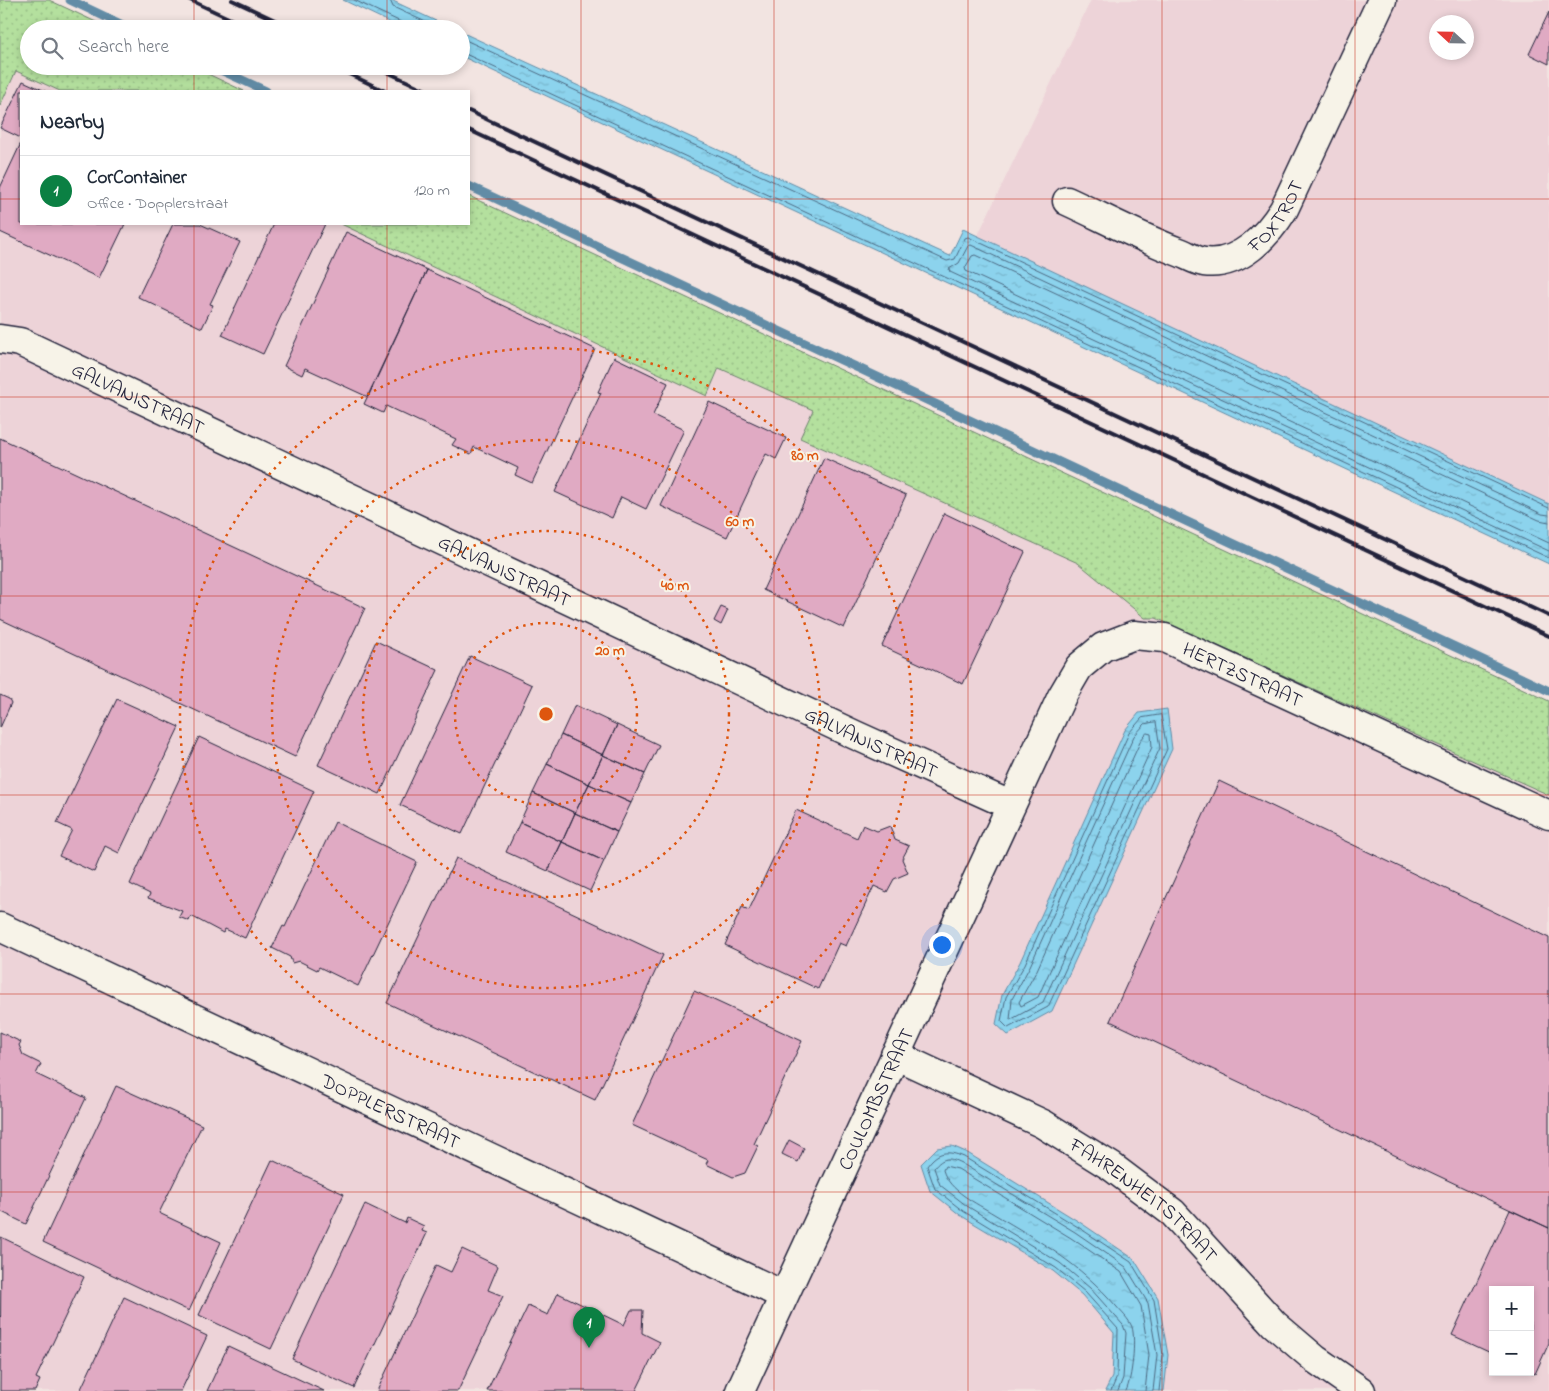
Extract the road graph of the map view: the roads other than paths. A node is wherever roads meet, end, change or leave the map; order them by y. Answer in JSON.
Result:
{"nodes":[{"id":1,"x":1382,"y":0,"type":"edge"},
{"id":2,"x":1067,"y":201,"type":"dead end"},
{"id":3,"x":0,"y":339,"type":"edge"},
{"id":4,"x":1010,"y":805,"type":"junction"},
{"id":5,"x":1549,"y":815,"type":"edge"},
{"id":6,"x":0,"y":927,"type":"edge"},
{"id":7,"x":895,"y":1055,"type":"junction"},
{"id":8,"x":783,"y":1296,"type":"junction"},
{"id":9,"x":740,"y":1391,"type":"edge"},
{"id":10,"x":1361,"y":1391,"type":"edge"}],
"edges":[{"from":1,"to":2,"type":"street","name":"FOXTROT"},
{"from":3,"to":4,"type":"street","name":"GALVANISTRAAT"},
{"from":4,"to":5,"type":"street","name":"HERTZSTRAAT"},
{"from":4,"to":7,"type":"street","name":"COULOMBSTRAAT"},
{"from":6,"to":8,"type":"street","name":"DOPPLERSTRAAT"},
{"from":7,"to":8,"type":"street","name":"COULOMBSTRAAT"},
{"from":7,"to":10,"type":"street","name":"FAHRENHEITSTRAAT"},
{"from":8,"to":9,"type":"street","name":"COULOMBSTRAAT"}]}
